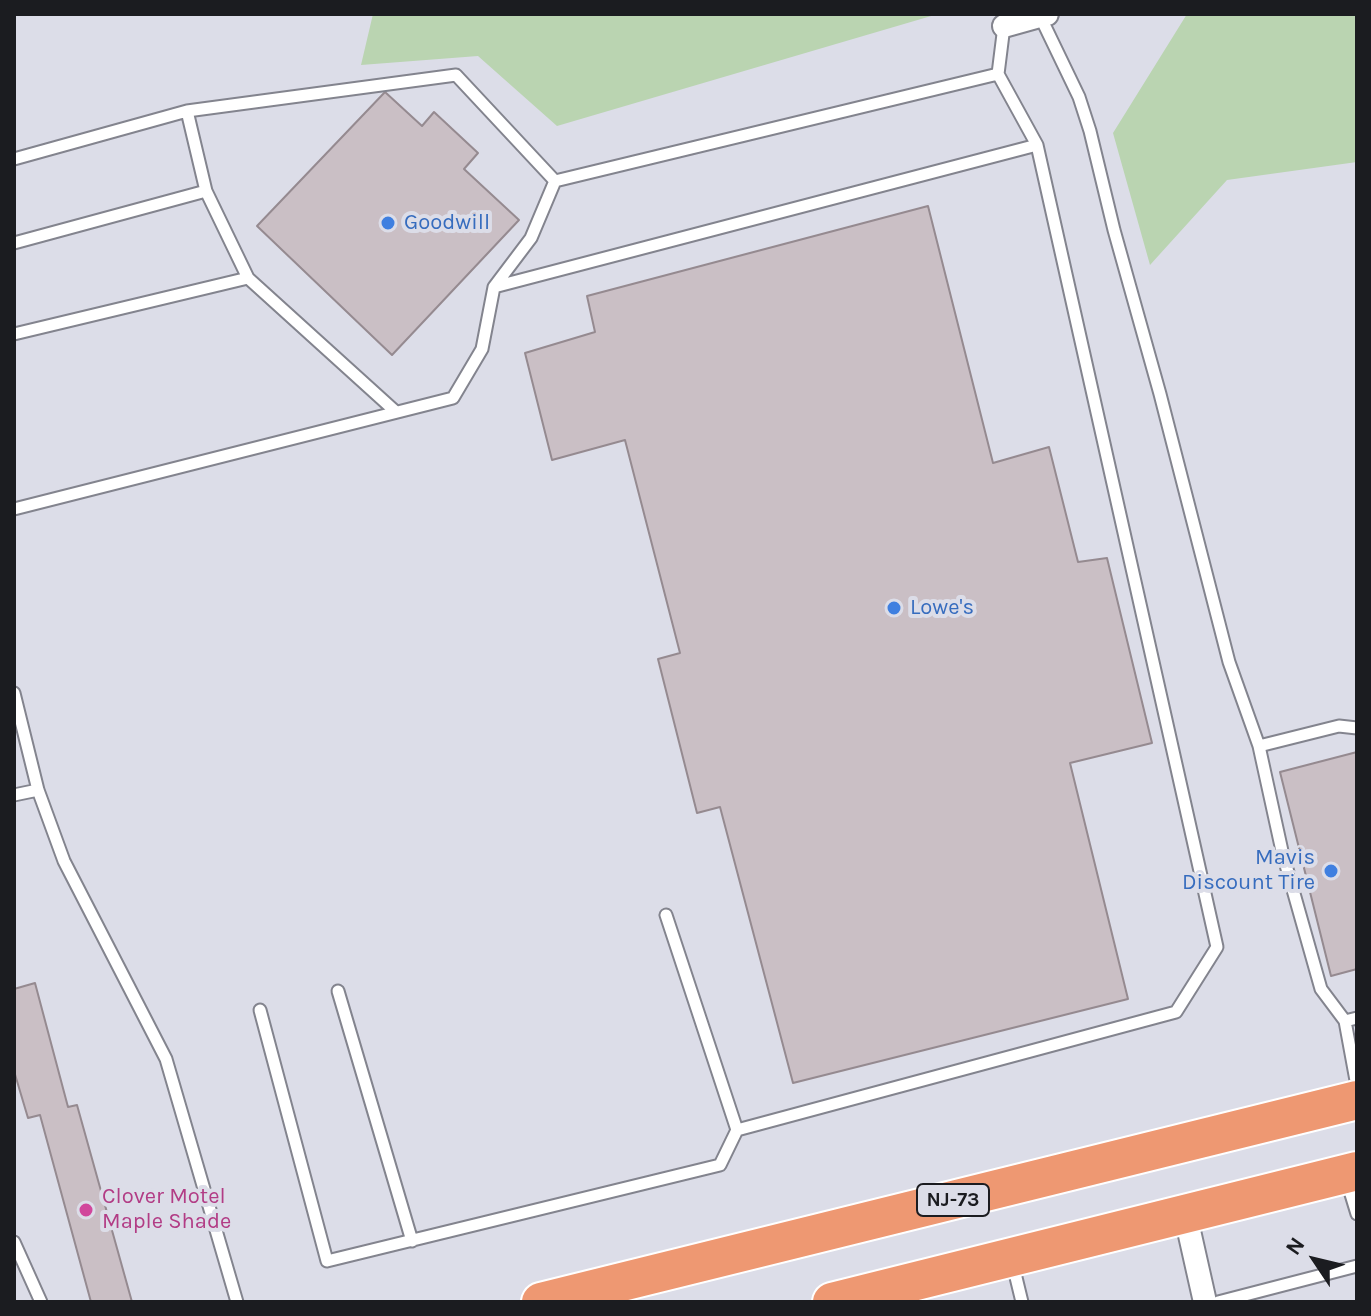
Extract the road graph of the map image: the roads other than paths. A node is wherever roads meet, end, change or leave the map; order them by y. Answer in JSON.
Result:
{"nodes":[{"id":1,"x":1044,"y":15,"type":"edge"},
{"id":2,"x":1004,"y":26,"type":"joint"},
{"id":3,"x":998,"y":74,"type":"junction"},
{"id":4,"x":187,"y":111,"type":"junction"},
{"id":5,"x":1037,"y":145,"type":"junction"},
{"id":6,"x":14,"y":159,"type":"edge"},
{"id":7,"x":555,"y":181,"type":"junction"},
{"id":8,"x":206,"y":191,"type":"junction"},
{"id":9,"x":14,"y":243,"type":"edge"},
{"id":10,"x":248,"y":278,"type":"junction"},
{"id":11,"x":494,"y":287,"type":"junction"},
{"id":12,"x":14,"y":334,"type":"edge"},
{"id":13,"x":396,"y":412,"type":"junction"},
{"id":14,"x":14,"y":509,"type":"edge"},
{"id":15,"x":14,"y":693,"type":"edge"},
{"id":16,"x":1357,"y":728,"type":"edge"},
{"id":17,"x":1259,"y":746,"type":"junction"},
{"id":18,"x":38,"y":790,"type":"junction"},
{"id":19,"x":14,"y":795,"type":"edge"},
{"id":20,"x":666,"y":915,"type":"dead end"},
{"id":21,"x":338,"y":991,"type":"dead end"},
{"id":22,"x":260,"y":1010,"type":"dead end"},
{"id":23,"x":1351,"y":1019,"type":"edge"},
{"id":24,"x":1357,"y":1086,"type":"edge"},
{"id":25,"x":1357,"y":1100,"type":"edge"},
{"id":26,"x":737,"y":1130,"type":"junction"},
{"id":27,"x":1351,"y":1172,"type":"edge"},
{"id":28,"x":1185,"y":1213,"type":"junction"},
{"id":29,"x":1357,"y":1214,"type":"edge"},
{"id":30,"x":412,"y":1241,"type":"junction"},
{"id":31,"x":14,"y":1242,"type":"edge"},
{"id":32,"x":1011,"y":1256,"type":"junction"},
{"id":33,"x":1357,"y":1266,"type":"edge"},
{"id":34,"x":1235,"y":1300,"type":"edge"},
{"id":35,"x":41,"y":1302,"type":"edge"},
{"id":36,"x":237,"y":1302,"type":"edge"},
{"id":37,"x":541,"y":1302,"type":"edge"},
{"id":38,"x":832,"y":1302,"type":"edge"},
{"id":39,"x":1022,"y":1302,"type":"edge"},
{"id":40,"x":1205,"y":1302,"type":"edge"},
{"id":41,"x":1218,"y":1302,"type":"edge"}],
"edges":[{"from":1,"to":2,"type":"street"},
{"from":1,"to":17,"type":"lane"},
{"from":2,"to":3,"type":"lane"},
{"from":3,"to":5,"type":"lane"},
{"from":3,"to":7,"type":"lane"},
{"from":4,"to":6,"type":"lane"},
{"from":4,"to":7,"type":"lane"},
{"from":4,"to":8,"type":"lane"},
{"from":5,"to":11,"type":"lane"},
{"from":5,"to":26,"type":"lane"},
{"from":7,"to":11,"type":"lane"},
{"from":8,"to":9,"type":"lane"},
{"from":8,"to":10,"type":"lane"},
{"from":10,"to":12,"type":"lane"},
{"from":10,"to":13,"type":"lane"},
{"from":11,"to":13,"type":"lane"},
{"from":13,"to":14,"type":"lane"},
{"from":15,"to":18,"type":"lane"},
{"from":16,"to":17,"type":"lane"},
{"from":17,"to":23,"type":"lane"},
{"from":18,"to":19,"type":"lane"},
{"from":18,"to":36,"type":"lane"},
{"from":20,"to":26,"type":"lane"},
{"from":21,"to":30,"type":"lane"},
{"from":22,"to":30,"type":"lane"},
{"from":23,"to":24,"type":"lane"},
{"from":25,"to":37,"type":"highway","number":"NJ-73"},
{"from":26,"to":30,"type":"lane"},
{"from":27,"to":28,"type":"highway"},
{"from":27,"to":29,"type":"lane"},
{"from":28,"to":32,"type":"highway"},
{"from":28,"to":40,"type":"street"},
{"from":31,"to":35,"type":"lane"},
{"from":32,"to":38,"type":"highway"},
{"from":32,"to":39,"type":"lane"},
{"from":33,"to":34,"type":"lane"},
{"from":34,"to":41,"type":"lane"}]}
